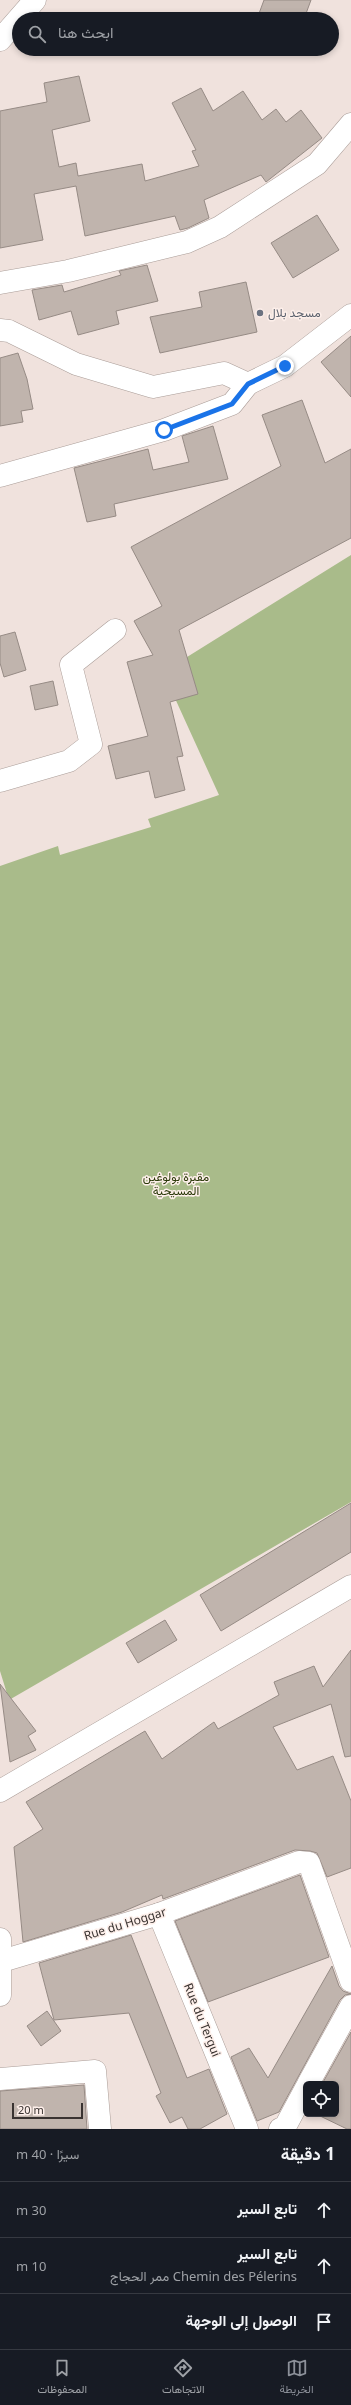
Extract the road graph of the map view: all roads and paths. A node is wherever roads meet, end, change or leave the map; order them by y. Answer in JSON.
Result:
{"nodes":[{"id":1,"x":35,"y":0,"type":"edge"},
{"id":2,"x":24,"y":12,"type":"edge"},
{"id":3,"x":12,"y":26,"type":"edge"},
{"id":4,"x":0,"y":40,"type":"edge"},
{"id":5,"x":351,"y":124,"type":"edge"},
{"id":6,"x":0,"y":282,"type":"edge"},
{"id":7,"x":351,"y":315,"type":"edge"},
{"id":8,"x":0,"y":330,"type":"edge"},
{"id":9,"x":248,"y":384,"type":"junction"},
{"id":10,"x":0,"y":476,"type":"edge"},
{"id":11,"x":115,"y":630,"type":"dead end"},
{"id":12,"x":0,"y":781,"type":"edge"},
{"id":13,"x":351,"y":1586,"type":"edge"},
{"id":14,"x":0,"y":1791,"type":"edge"},
{"id":15,"x":159,"y":1914,"type":"junction"},
{"id":16,"x":1,"y":1950,"type":"edge"},
{"id":17,"x":351,"y":1981,"type":"edge"},
{"id":18,"x":0,"y":1995,"type":"edge"},
{"id":19,"x":351,"y":2006,"type":"edge"},
{"id":20,"x":0,"y":2079,"type":"edge"},
{"id":21,"x":310,"y":2081,"type":"edge"},
{"id":22,"x":303,"y":2094,"type":"edge"},
{"id":23,"x":245,"y":2128,"type":"edge"},
{"id":24,"x":100,"y":2129,"type":"edge"},
{"id":25,"x":280,"y":2129,"type":"edge"}],
"edges":[{"from":1,"to":2,"type":"street"},
{"from":3,"to":4,"type":"street"},
{"from":5,"to":6,"type":"street"},
{"from":7,"to":9,"type":"street"},
{"from":8,"to":9,"type":"street"},
{"from":9,"to":10,"type":"street"},
{"from":11,"to":12,"type":"street"},
{"from":13,"to":14,"type":"street"},
{"from":15,"to":16,"type":"street","name":"Rue du Hoggar"},
{"from":15,"to":17,"type":"street","name":"Rue du Hoggar"},
{"from":15,"to":23,"type":"street","name":"Rue du Tergui"},
{"from":16,"to":18,"type":"street"},
{"from":19,"to":21,"type":"street"},
{"from":20,"to":24,"type":"street"},
{"from":22,"to":25,"type":"street"}]}
